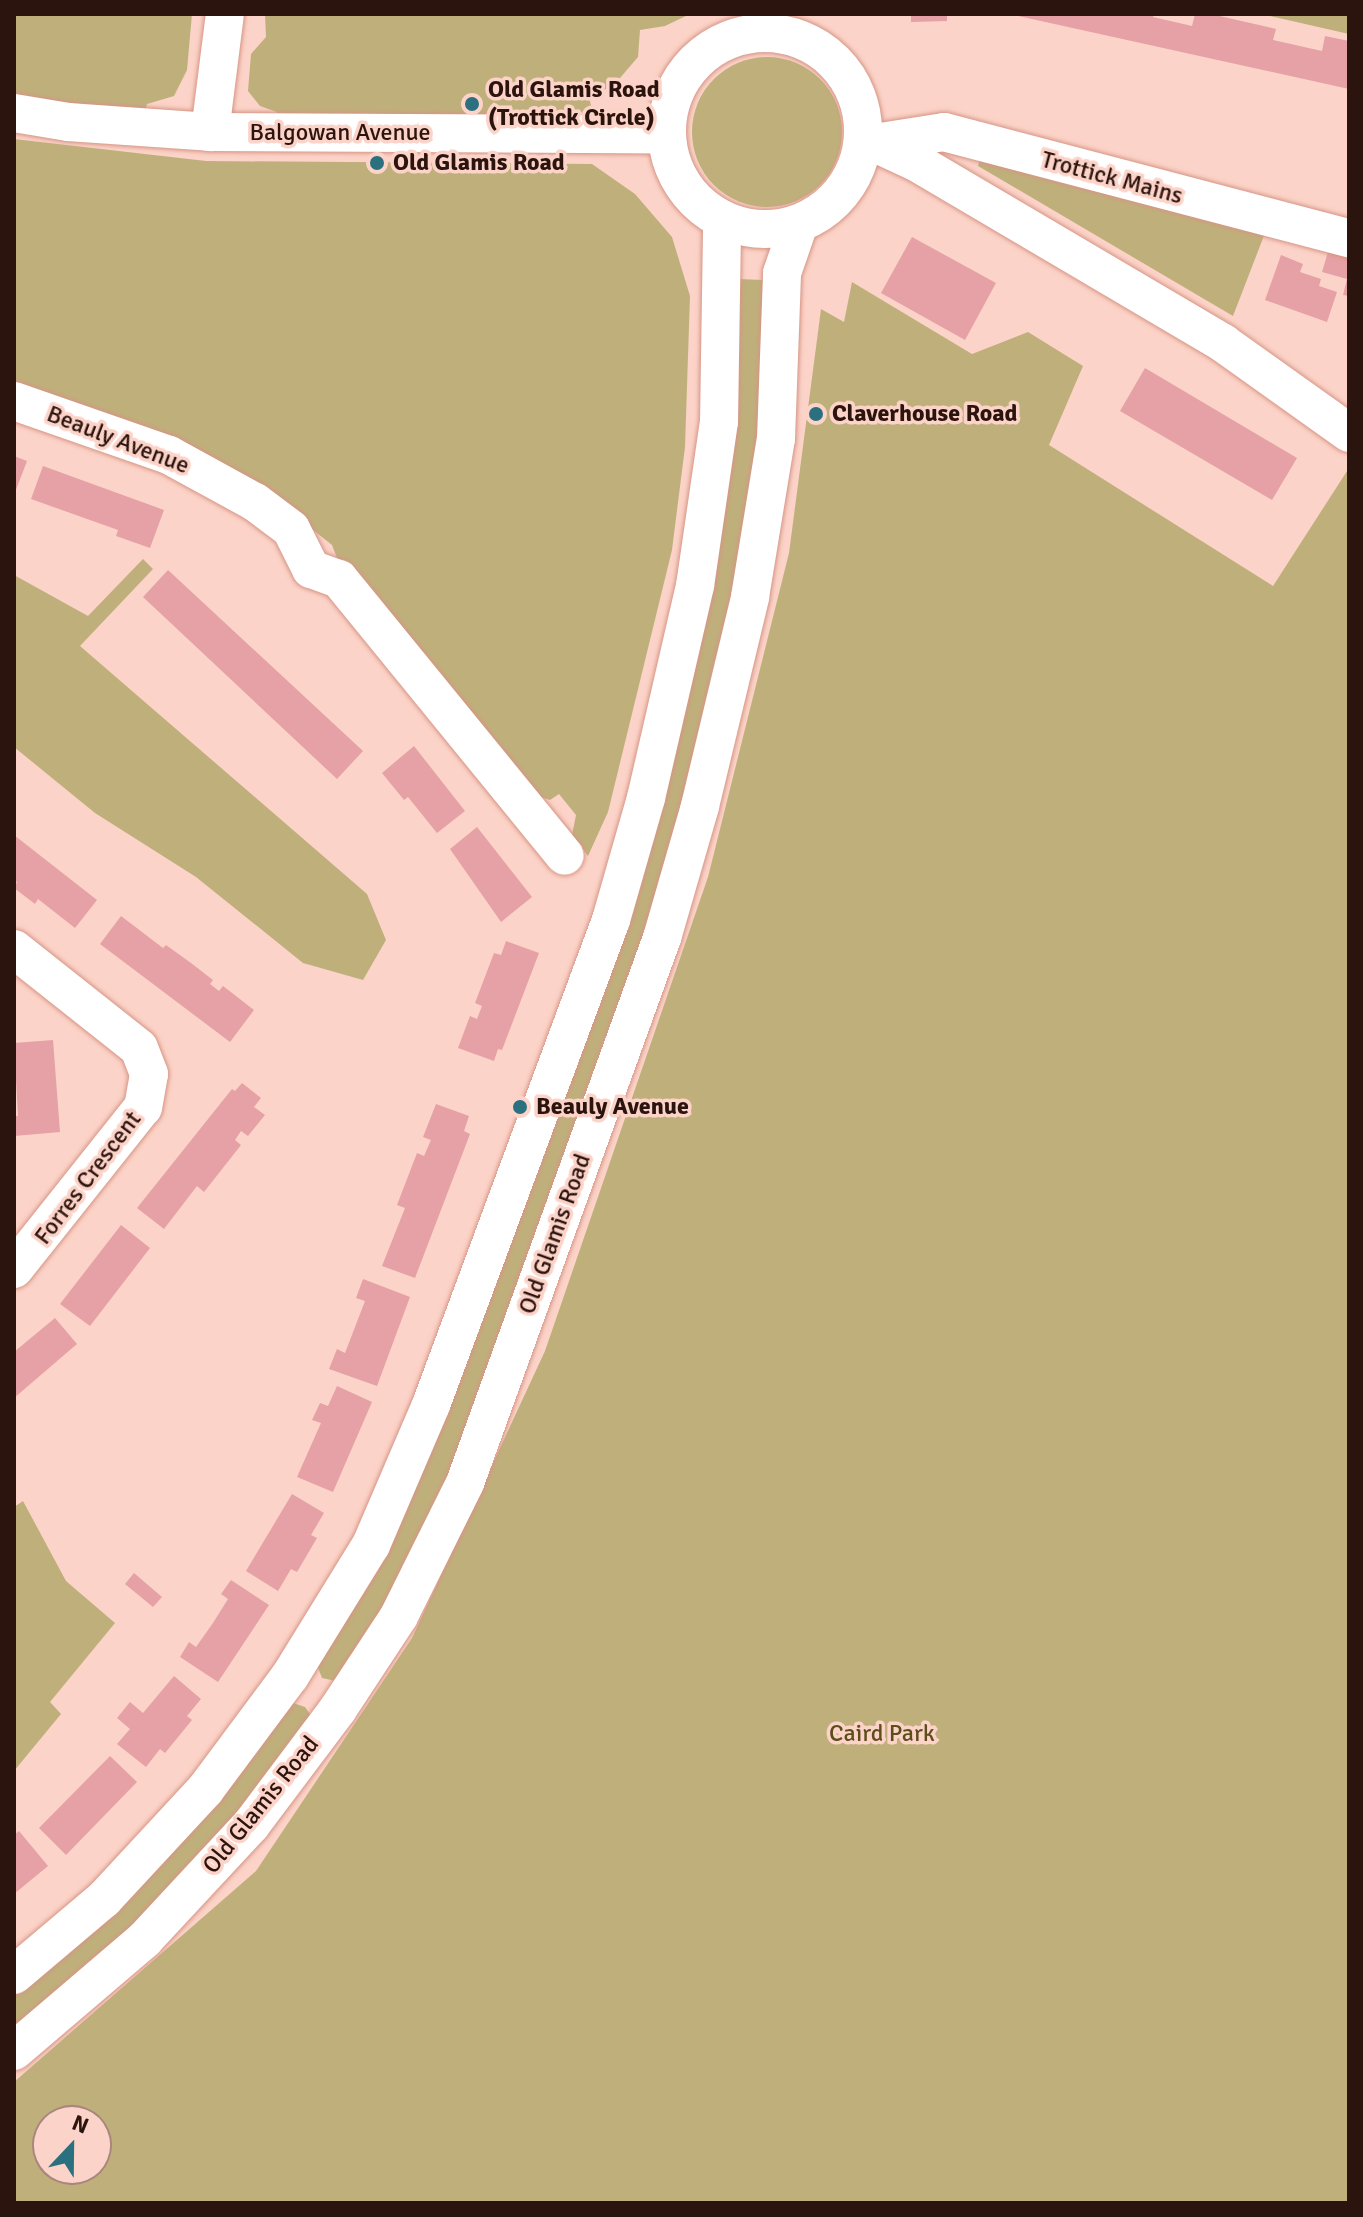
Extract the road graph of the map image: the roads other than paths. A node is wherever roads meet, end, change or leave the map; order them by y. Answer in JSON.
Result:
{"nodes":[{"id":1,"x":225,"y":14,"type":"edge"},
{"id":2,"x":785,"y":24,"type":"edge"},
{"id":3,"x":14,"y":113,"type":"edge"},
{"id":4,"x":210,"y":132,"type":"junction"},
{"id":5,"x":666,"y":134,"type":"junction"},
{"id":6,"x":869,"y":141,"type":"junction"},
{"id":7,"x":722,"y":220,"type":"junction"},
{"id":8,"x":799,"y":224,"type":"junction"},
{"id":9,"x":1349,"y":238,"type":"edge"},
{"id":10,"x":14,"y":401,"type":"edge"},
{"id":11,"x":1349,"y":433,"type":"edge"},
{"id":12,"x":558,"y":831,"type":"dead end"},
{"id":13,"x":14,"y":949,"type":"edge"},
{"id":14,"x":14,"y":1269,"type":"edge"},
{"id":15,"x":290,"y":1676,"type":"junction"},
{"id":16,"x":338,"y":1709,"type":"junction"},
{"id":17,"x":14,"y":1975,"type":"edge"},
{"id":18,"x":14,"y":2051,"type":"edge"}],
"edges":[{"from":1,"to":4,"type":"street"},
{"from":2,"to":5,"type":"street"},
{"from":2,"to":6,"type":"street"},
{"from":3,"to":4,"type":"street","name":"Balgowan Avenue"},
{"from":4,"to":5,"type":"street","name":"Balgowan Avenue"},
{"from":5,"to":7,"type":"street"},
{"from":6,"to":8,"type":"street"},
{"from":6,"to":9,"type":"street","name":"Trottick Mains"},
{"from":6,"to":11,"type":"street"},
{"from":7,"to":8,"type":"street"},
{"from":7,"to":15,"type":"street"},
{"from":8,"to":16,"type":"street","name":"Old Glamis Road"},
{"from":10,"to":12,"type":"street","name":"Beauly Avenue"},
{"from":13,"to":14,"type":"street","name":"Forres Crescent"},
{"from":15,"to":16,"type":"street"},
{"from":15,"to":17,"type":"street"},
{"from":16,"to":18,"type":"street","name":"Old Glamis Road"}]}
